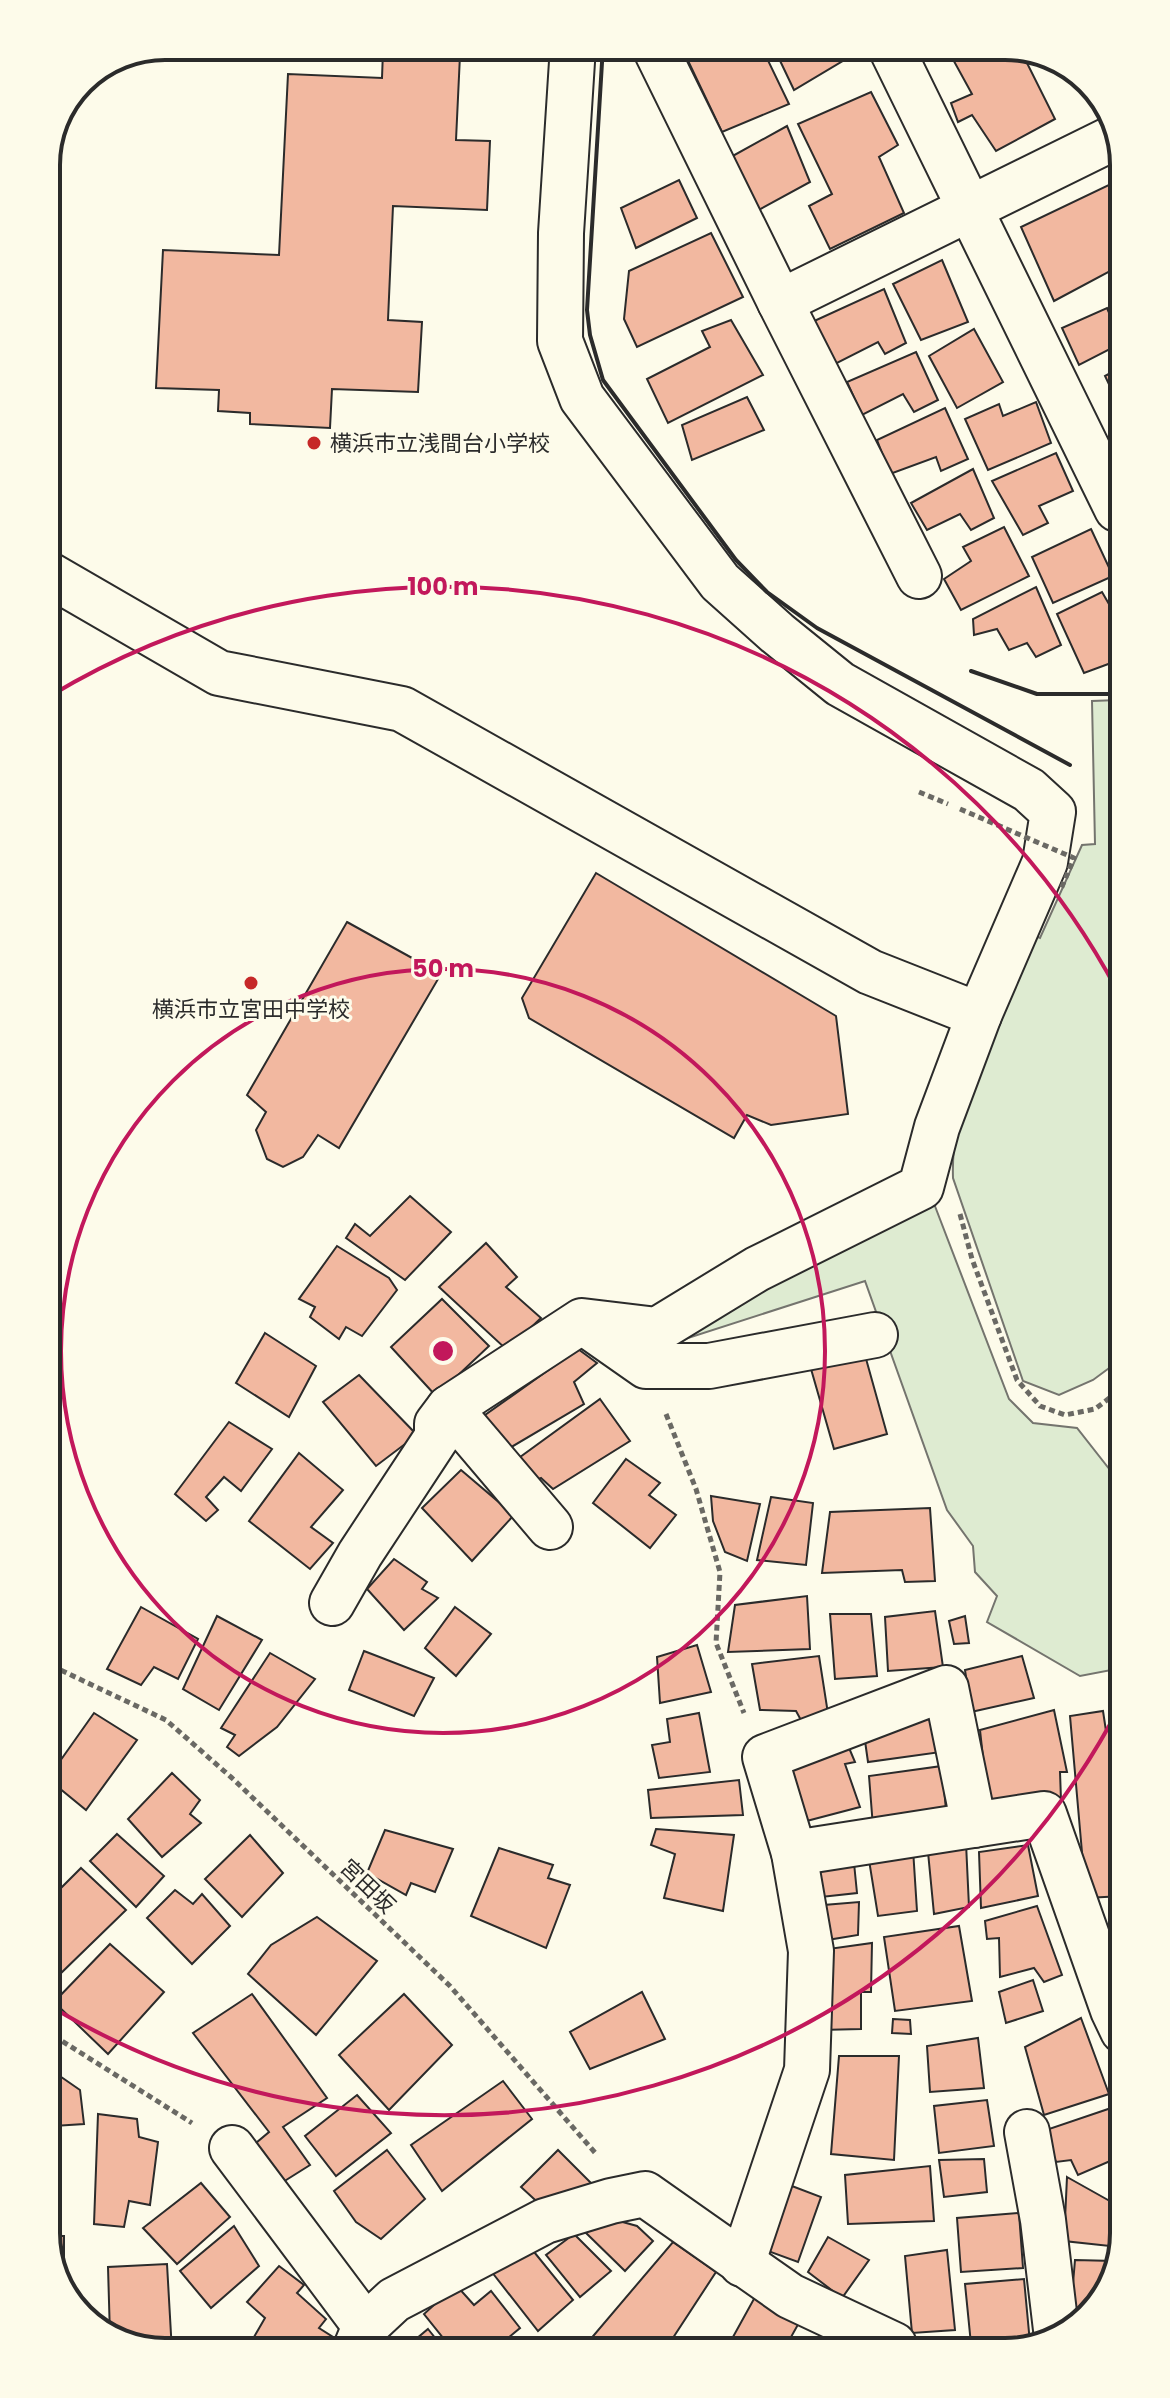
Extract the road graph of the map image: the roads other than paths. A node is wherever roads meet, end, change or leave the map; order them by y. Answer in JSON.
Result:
{"nodes":[{"id":1,"x":572,"y":60,"type":"edge"},
{"id":2,"x":661,"y":60,"type":"edge"},
{"id":3,"x":897,"y":60,"type":"edge"},
{"id":4,"x":1107,"y":141,"type":"edge"},
{"id":5,"x":971,"y":208,"type":"junction"},
{"id":6,"x":780,"y":302,"type":"junction"},
{"id":7,"x":1110,"y":495,"type":"edge"},
{"id":8,"x":919,"y":576,"type":"dead end"},
{"id":9,"x":60,"y":581,"type":"edge"},
{"id":10,"x":979,"y":1015,"type":"junction"},
{"id":11,"x":582,"y":1321,"type":"junction"},
{"id":12,"x":875,"y":1335,"type":"dead end"},
{"id":13,"x":449,"y":1408,"type":"junction"},
{"id":14,"x":550,"y":1527,"type":"dead end"},
{"id":15,"x":332,"y":1603,"type":"dead end"},
{"id":16,"x":974,"y":1825,"type":"junction"},
{"id":17,"x":794,"y":1853,"type":"junction"},
{"id":18,"x":1110,"y":2001,"type":"edge"},
{"id":19,"x":1027,"y":2132,"type":"dead end"},
{"id":20,"x":232,"y":2148,"type":"road end"},
{"id":21,"x":742,"y":2264,"type":"junction"},
{"id":22,"x":1055,"y":2324,"type":"edge"},
{"id":23,"x":361,"y":2338,"type":"edge"},
{"id":24,"x":879,"y":2338,"type":"edge"}],
"edges":[{"from":1,"to":10,"type":"street"},
{"from":2,"to":6,"type":"street"},
{"from":3,"to":5,"type":"street"},
{"from":4,"to":5,"type":"street"},
{"from":5,"to":6,"type":"street"},
{"from":5,"to":7,"type":"street"},
{"from":6,"to":8,"type":"street"},
{"from":9,"to":10,"type":"street"},
{"from":10,"to":11,"type":"street"},
{"from":11,"to":12,"type":"street"},
{"from":11,"to":13,"type":"street"},
{"from":13,"to":14,"type":"street"},
{"from":13,"to":15,"type":"street"},
{"from":16,"to":17,"type":"street"},
{"from":16,"to":17,"type":"street"},
{"from":16,"to":18,"type":"street"},
{"from":17,"to":21,"type":"street"},
{"from":19,"to":22,"type":"street"},
{"from":20,"to":23,"type":"street"},
{"from":21,"to":23,"type":"street"},
{"from":21,"to":24,"type":"street"}]}
